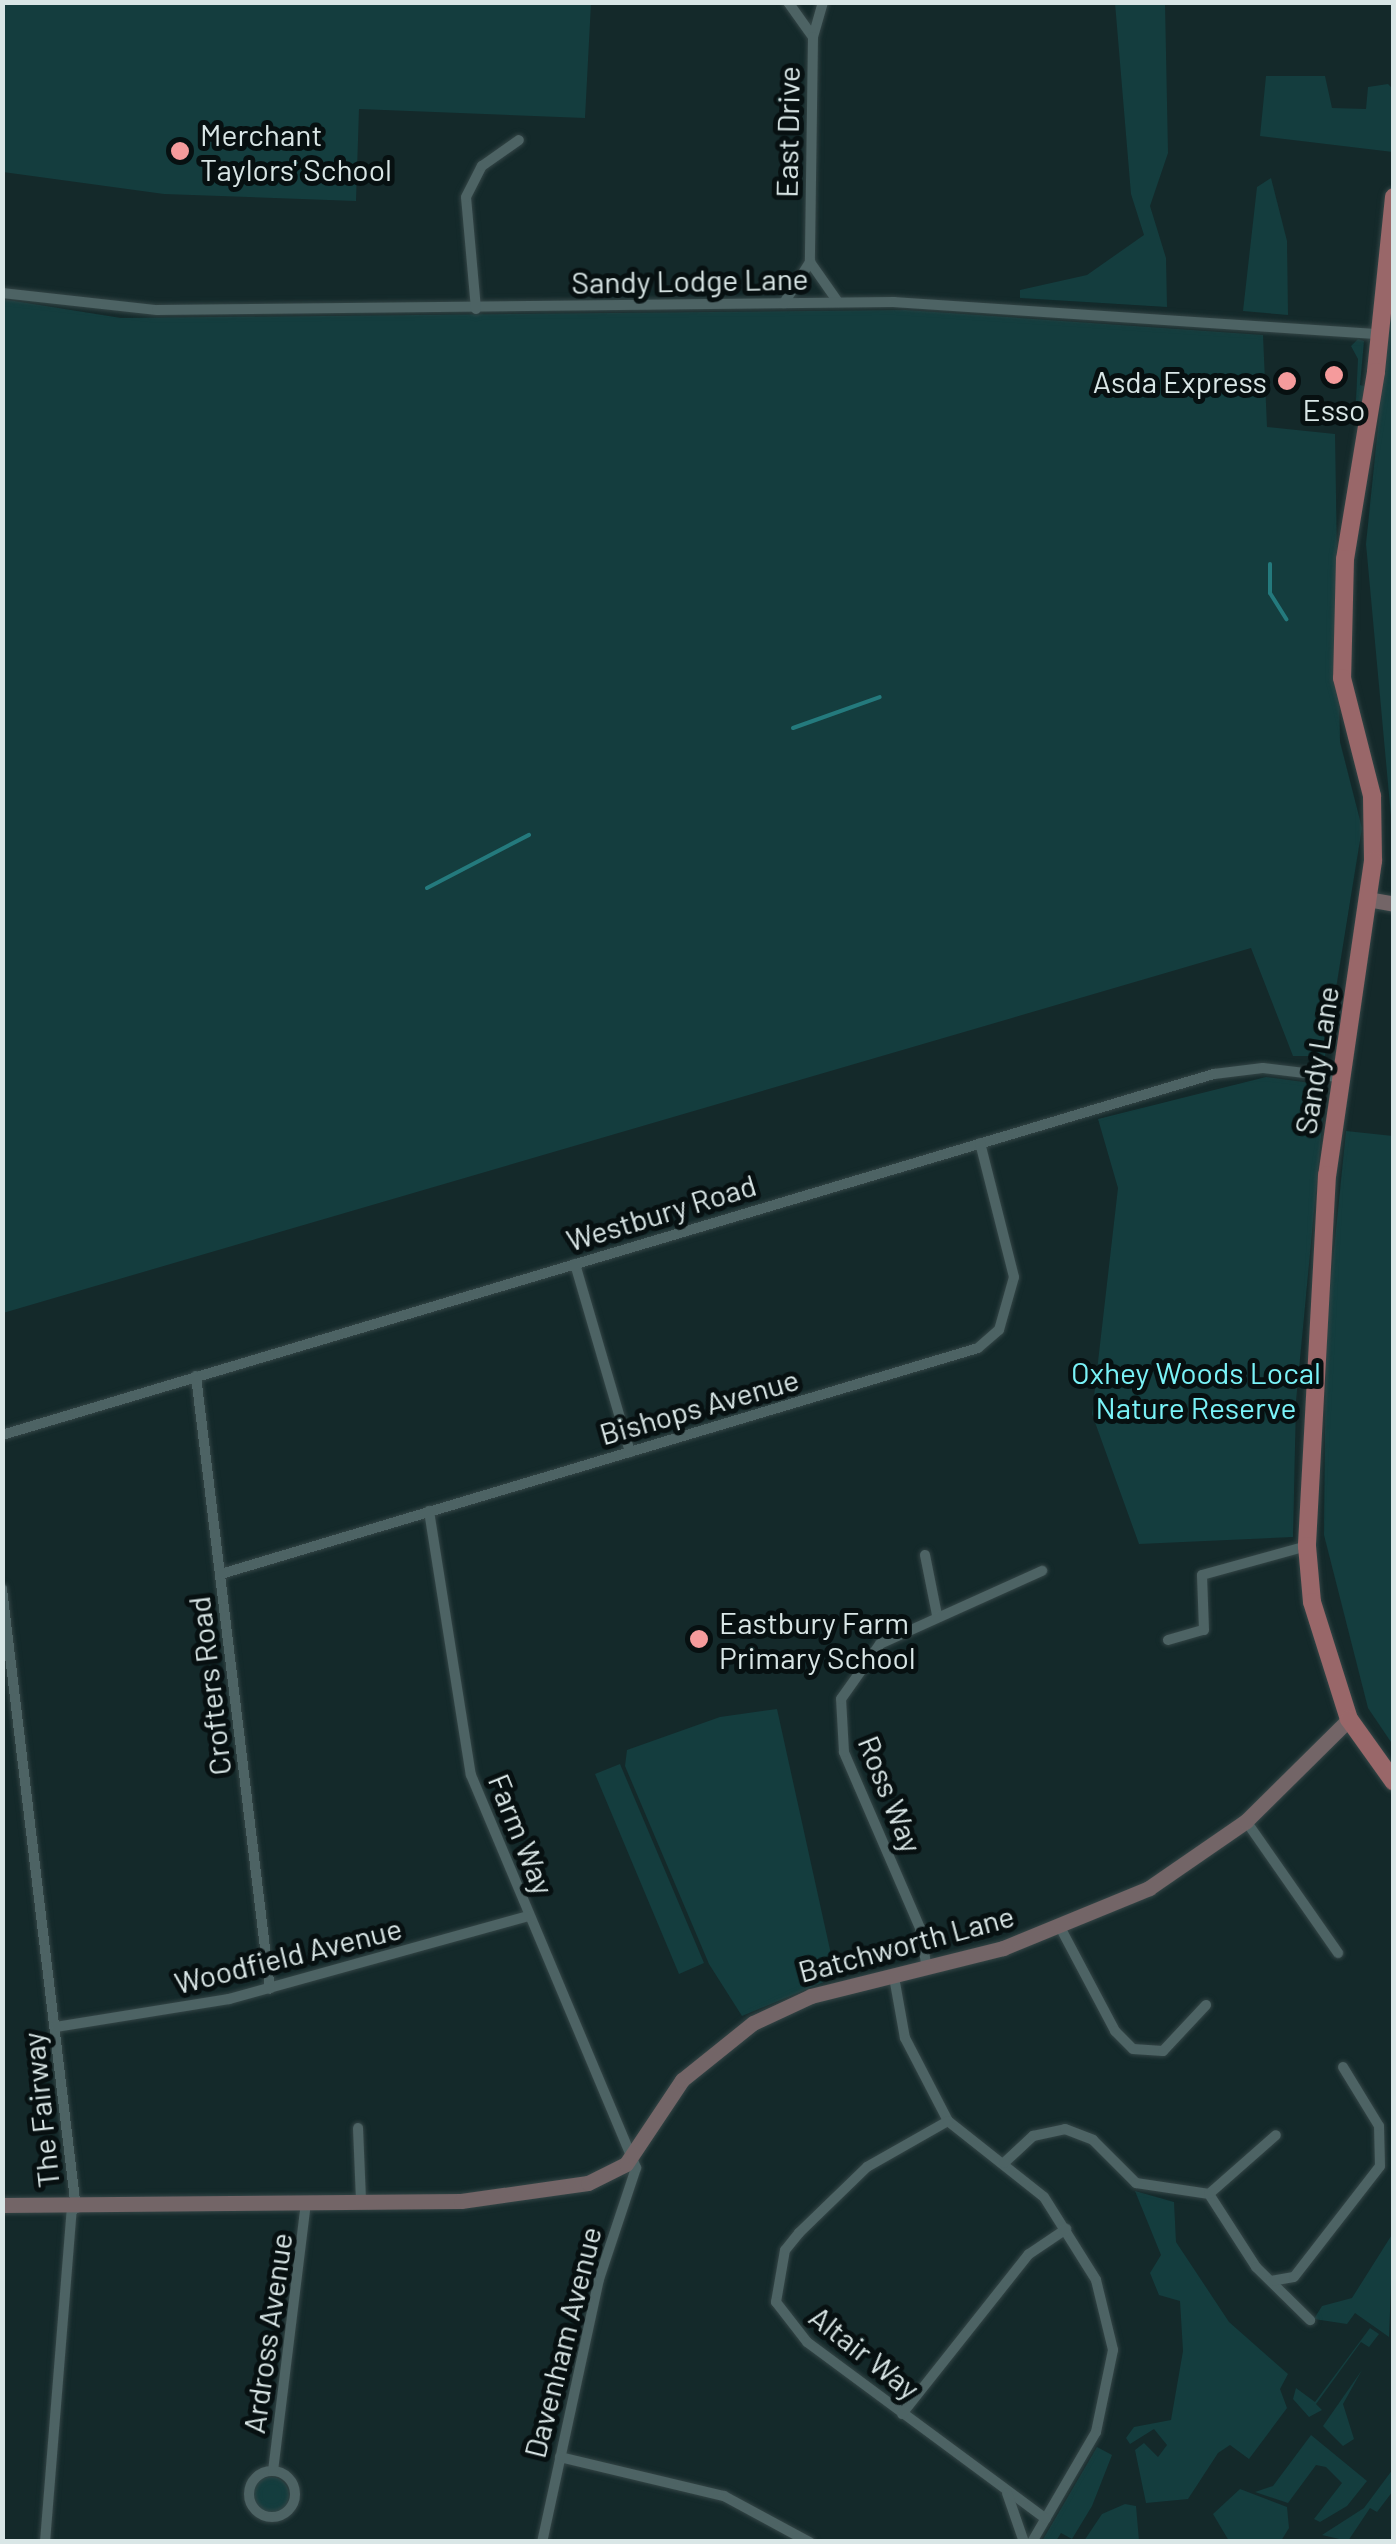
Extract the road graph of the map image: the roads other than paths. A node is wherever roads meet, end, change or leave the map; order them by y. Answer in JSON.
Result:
{"nodes":[{"id":1,"x":788,"y":2,"type":"edge"},
{"id":2,"x":823,"y":2,"type":"edge"},
{"id":3,"x":813,"y":38,"type":"junction"},
{"id":4,"x":519,"y":140,"type":"dead end"},
{"id":5,"x":1394,"y":198,"type":"edge"},
{"id":6,"x":810,"y":262,"type":"junction"},
{"id":7,"x":2,"y":293,"type":"edge"},
{"id":8,"x":838,"y":302,"type":"junction"},
{"id":9,"x":784,"y":303,"type":"junction"},
{"id":10,"x":476,"y":309,"type":"junction"},
{"id":11,"x":1378,"y":334,"type":"junction"},
{"id":12,"x":1368,"y":900,"type":"junction"},
{"id":13,"x":1394,"y":904,"type":"edge"},
{"id":14,"x":1337,"y":1077,"type":"junction"},
{"id":15,"x":980,"y":1143,"type":"junction"},
{"id":16,"x":575,"y":1264,"type":"junction"},
{"id":17,"x":196,"y":1376,"type":"junction"},
{"id":18,"x":2,"y":1434,"type":"edge"},
{"id":19,"x":630,"y":1452,"type":"junction"},
{"id":20,"x":429,"y":1512,"type":"junction"},
{"id":21,"x":1307,"y":1546,"type":"junction"},
{"id":22,"x":926,"y":1555,"type":"dead end"},
{"id":23,"x":1042,"y":1571,"type":"dead end"},
{"id":24,"x":221,"y":1574,"type":"junction"},
{"id":25,"x":2,"y":1589,"type":"edge"},
{"id":26,"x":937,"y":1615,"type":"junction"},
{"id":27,"x":1168,"y":1640,"type":"dead end"},
{"id":28,"x":1349,"y":1719,"type":"junction"},
{"id":29,"x":1394,"y":1782,"type":"edge"},
{"id":30,"x":1246,"y":1822,"type":"junction"},
{"id":31,"x":528,"y":1916,"type":"junction"},
{"id":32,"x":1060,"y":1928,"type":"junction"},
{"id":33,"x":1338,"y":1953,"type":"dead end"},
{"id":34,"x":927,"y":1969,"type":"junction"},
{"id":35,"x":894,"y":1977,"type":"junction"},
{"id":36,"x":270,"y":1989,"type":"junction"},
{"id":37,"x":1206,"y":2005,"type":"dead end"},
{"id":38,"x":56,"y":2026,"type":"junction"},
{"id":39,"x":1343,"y":2067,"type":"dead end"},
{"id":40,"x":948,"y":2121,"type":"junction"},
{"id":41,"x":358,"y":2128,"type":"dead end"},
{"id":42,"x":1276,"y":2134,"type":"dead end"},
{"id":43,"x":633,"y":2157,"type":"junction"},
{"id":44,"x":1004,"y":2163,"type":"junction"},
{"id":45,"x":1209,"y":2194,"type":"junction"},
{"id":46,"x":360,"y":2200,"type":"junction"},
{"id":47,"x":306,"y":2202,"type":"junction"},
{"id":48,"x":2,"y":2205,"type":"edge"},
{"id":49,"x":74,"y":2209,"type":"junction"},
{"id":50,"x":1066,"y":2229,"type":"junction"},
{"id":51,"x":1294,"y":2276,"type":"junction"},
{"id":52,"x":1270,"y":2282,"type":"junction"},
{"id":53,"x":1291,"y":2302,"type":"junction"},
{"id":54,"x":1310,"y":2320,"type":"dead end"},
{"id":55,"x":902,"y":2414,"type":"junction"},
{"id":56,"x":560,"y":2457,"type":"junction"},
{"id":57,"x":272,"y":2471,"type":"junction"},
{"id":58,"x":1006,"y":2492,"type":"junction"},
{"id":59,"x":1046,"y":2519,"type":"junction"},
{"id":60,"x":45,"y":2542,"type":"edge"},
{"id":61,"x":542,"y":2542,"type":"edge"},
{"id":62,"x":809,"y":2542,"type":"edge"},
{"id":63,"x":1024,"y":2542,"type":"edge"},
{"id":64,"x":1032,"y":2542,"type":"edge"}],
"edges":[{"from":1,"to":3,"type":"street"},
{"from":2,"to":3,"type":"street","name":"East Drive"},
{"from":3,"to":6,"type":"street","name":"East Drive"},
{"from":4,"to":10,"type":"street"},
{"from":5,"to":11,"type":"main road","name":"Sandy Lane"},
{"from":6,"to":8,"type":"street"},
{"from":6,"to":9,"type":"street"},
{"from":7,"to":10,"type":"street","name":"Sandy Lodge Lane"},
{"from":8,"to":9,"type":"street","name":"Sandy Lodge Lane"},
{"from":8,"to":11,"type":"street","name":"Sandy Lodge Lane"},
{"from":9,"to":10,"type":"street","name":"Sandy Lodge Lane"},
{"from":11,"to":12,"type":"main road","name":"Sandy Lane"},
{"from":12,"to":13,"type":"street"},
{"from":12,"to":14,"type":"main road","name":"Sandy Lane"},
{"from":14,"to":15,"type":"street","name":"Westbury Road"},
{"from":14,"to":21,"type":"main road","name":"Sandy Lane"},
{"from":15,"to":16,"type":"street","name":"Westbury Road"},
{"from":15,"to":19,"type":"street","name":"Bishops Avenue"},
{"from":16,"to":17,"type":"street","name":"Westbury Road"},
{"from":16,"to":19,"type":"street"},
{"from":17,"to":18,"type":"street","name":"Westbury Road"},
{"from":17,"to":24,"type":"street","name":"Crofters Road"},
{"from":19,"to":20,"type":"street","name":"Bishops Avenue"},
{"from":20,"to":24,"type":"street","name":"Bishops Avenue"},
{"from":20,"to":31,"type":"street","name":"Farm Way"},
{"from":21,"to":27,"type":"street"},
{"from":21,"to":28,"type":"main road","name":"Sandy Lane"},
{"from":22,"to":26,"type":"street"},
{"from":23,"to":26,"type":"street","name":"Ross Way"},
{"from":24,"to":36,"type":"street","name":"Crofters Road"},
{"from":25,"to":38,"type":"street","name":"The Fairway"},
{"from":26,"to":34,"type":"street","name":"Ross Way"},
{"from":28,"to":29,"type":"main road","name":"Sandy Lane"},
{"from":28,"to":30,"type":"street","name":"Batchworth Lane"},
{"from":30,"to":32,"type":"street","name":"Batchworth Lane"},
{"from":30,"to":33,"type":"street"},
{"from":31,"to":36,"type":"street","name":"Woodfield Avenue"},
{"from":31,"to":43,"type":"street","name":"Farm Way"},
{"from":32,"to":34,"type":"street","name":"Batchworth Lane"},
{"from":32,"to":37,"type":"street"},
{"from":34,"to":35,"type":"street","name":"Batchworth Lane"},
{"from":35,"to":40,"type":"street"},
{"from":35,"to":43,"type":"street","name":"Batchworth Lane"},
{"from":36,"to":38,"type":"street","name":"Woodfield Avenue"},
{"from":38,"to":49,"type":"street","name":"The Fairway"},
{"from":39,"to":51,"type":"street"},
{"from":40,"to":44,"type":"street"},
{"from":40,"to":55,"type":"street","name":"Altair Way"},
{"from":41,"to":46,"type":"street"},
{"from":42,"to":45,"type":"street"},
{"from":43,"to":46,"type":"street","name":"Batchworth Lane"},
{"from":43,"to":56,"type":"street","name":"Davenham Avenue"},
{"from":44,"to":45,"type":"street"},
{"from":44,"to":50,"type":"street"},
{"from":45,"to":52,"type":"street"},
{"from":46,"to":47,"type":"street","name":"Batchworth Lane"},
{"from":47,"to":49,"type":"street","name":"Batchworth Lane"},
{"from":47,"to":57,"type":"street","name":"Ardross Avenue"},
{"from":48,"to":49,"type":"street","name":"Batchworth Lane"},
{"from":49,"to":60,"type":"street","name":"The Fairway"},
{"from":50,"to":55,"type":"street"},
{"from":50,"to":59,"type":"street"},
{"from":51,"to":52,"type":"street"},
{"from":51,"to":53,"type":"street"},
{"from":52,"to":53,"type":"street"},
{"from":53,"to":54,"type":"street"},
{"from":55,"to":58,"type":"street","name":"Altair Way"},
{"from":56,"to":61,"type":"street","name":"Davenham Avenue"},
{"from":56,"to":62,"type":"street"},
{"from":57,"to":57,"type":"street","name":"Ardross Avenue"},
{"from":58,"to":59,"type":"street","name":"Altair Way"},
{"from":58,"to":63,"type":"street"},
{"from":59,"to":64,"type":"street"}]}
